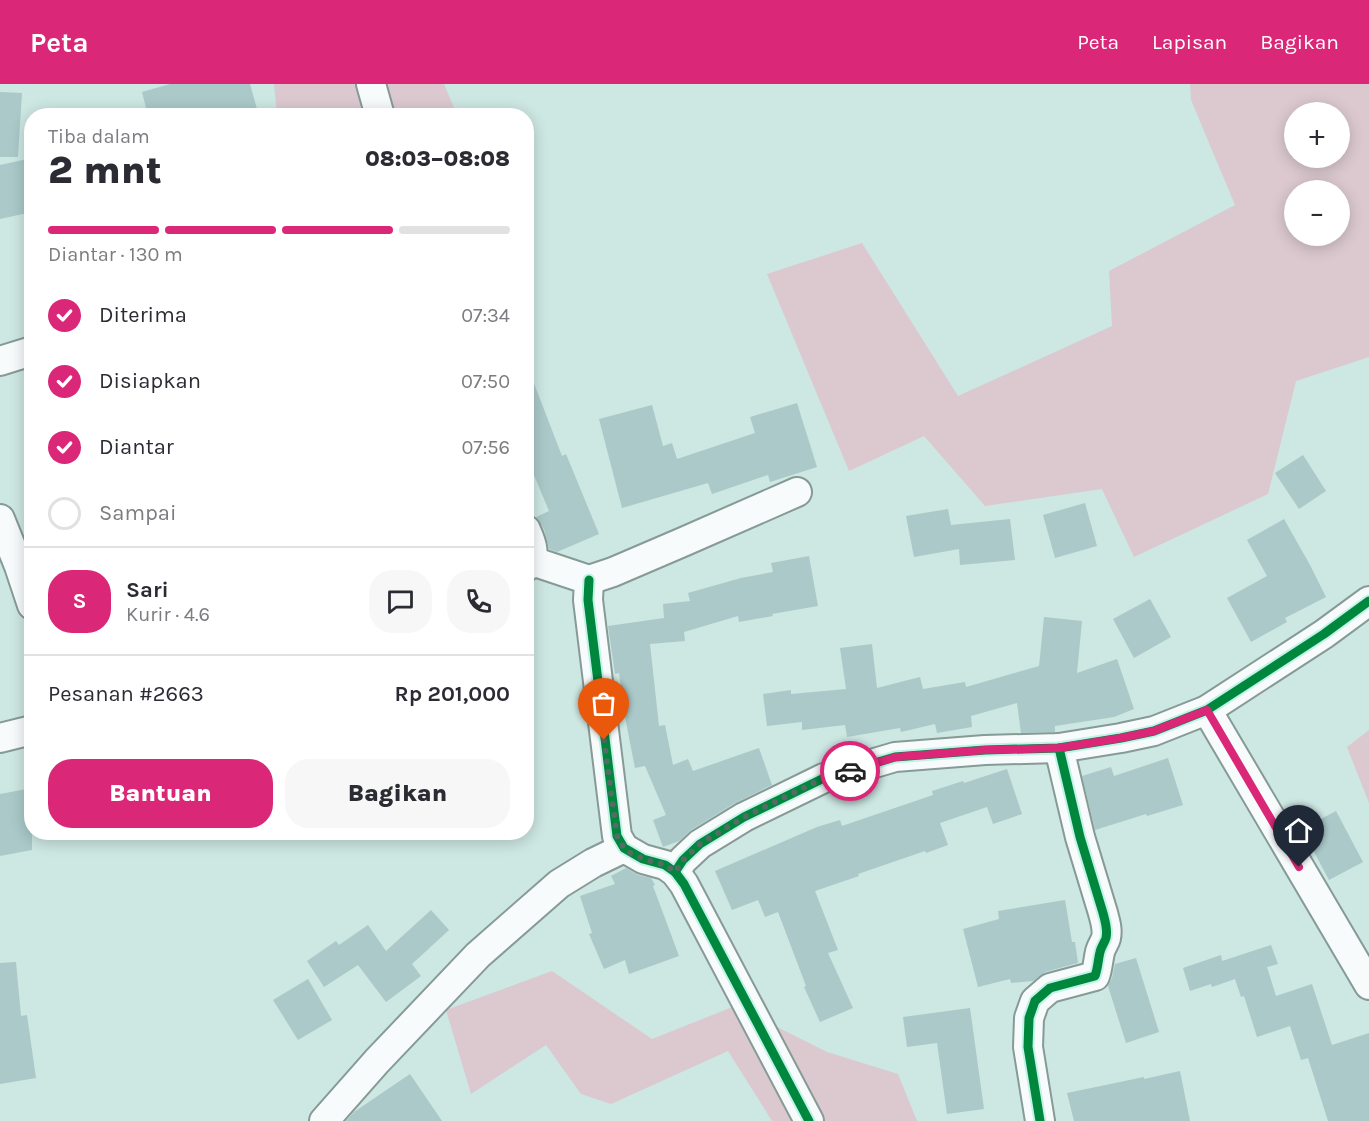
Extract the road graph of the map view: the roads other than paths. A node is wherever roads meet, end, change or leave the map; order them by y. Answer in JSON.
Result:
{"nodes":[{"id":1,"x":371,"y":84,"type":"edge"},
{"id":2,"x":378,"y":108,"type":"edge"},
{"id":3,"x":24,"y":354,"type":"edge"},
{"id":4,"x":0,"y":361,"type":"edge"},
{"id":5,"x":796,"y":492,"type":"dead end"},
{"id":6,"x":0,"y":519,"type":"edge"},
{"id":7,"x":534,"y":565,"type":"edge"},
{"id":8,"x":589,"y":580,"type":"junction"},
{"id":9,"x":24,"y":581,"type":"edge"},
{"id":10,"x":1369,"y":601,"type":"edge"},
{"id":11,"x":1207,"y":710,"type":"junction"},
{"id":12,"x":24,"y":732,"type":"edge"},
{"id":13,"x":0,"y":738,"type":"edge"},
{"id":14,"x":1059,"y":748,"type":"junction"},
{"id":15,"x":624,"y":848,"type":"junction"},
{"id":16,"x":675,"y":872,"type":"junction"},
{"id":17,"x":1369,"y":985,"type":"edge"},
{"id":18,"x":324,"y":1121,"type":"edge"},
{"id":19,"x":809,"y":1121,"type":"edge"},
{"id":20,"x":1040,"y":1121,"type":"edge"}],
"edges":[{"from":1,"to":2,"type":"street"},
{"from":3,"to":4,"type":"street"},
{"from":5,"to":8,"type":"street"},
{"from":6,"to":9,"type":"street"},
{"from":7,"to":8,"type":"street"},
{"from":8,"to":15,"type":"street"},
{"from":10,"to":11,"type":"street"},
{"from":11,"to":14,"type":"street"},
{"from":11,"to":17,"type":"street"},
{"from":12,"to":13,"type":"street"},
{"from":14,"to":16,"type":"street"},
{"from":14,"to":20,"type":"street"},
{"from":15,"to":16,"type":"street"},
{"from":15,"to":18,"type":"street"},
{"from":16,"to":19,"type":"street"}]}
